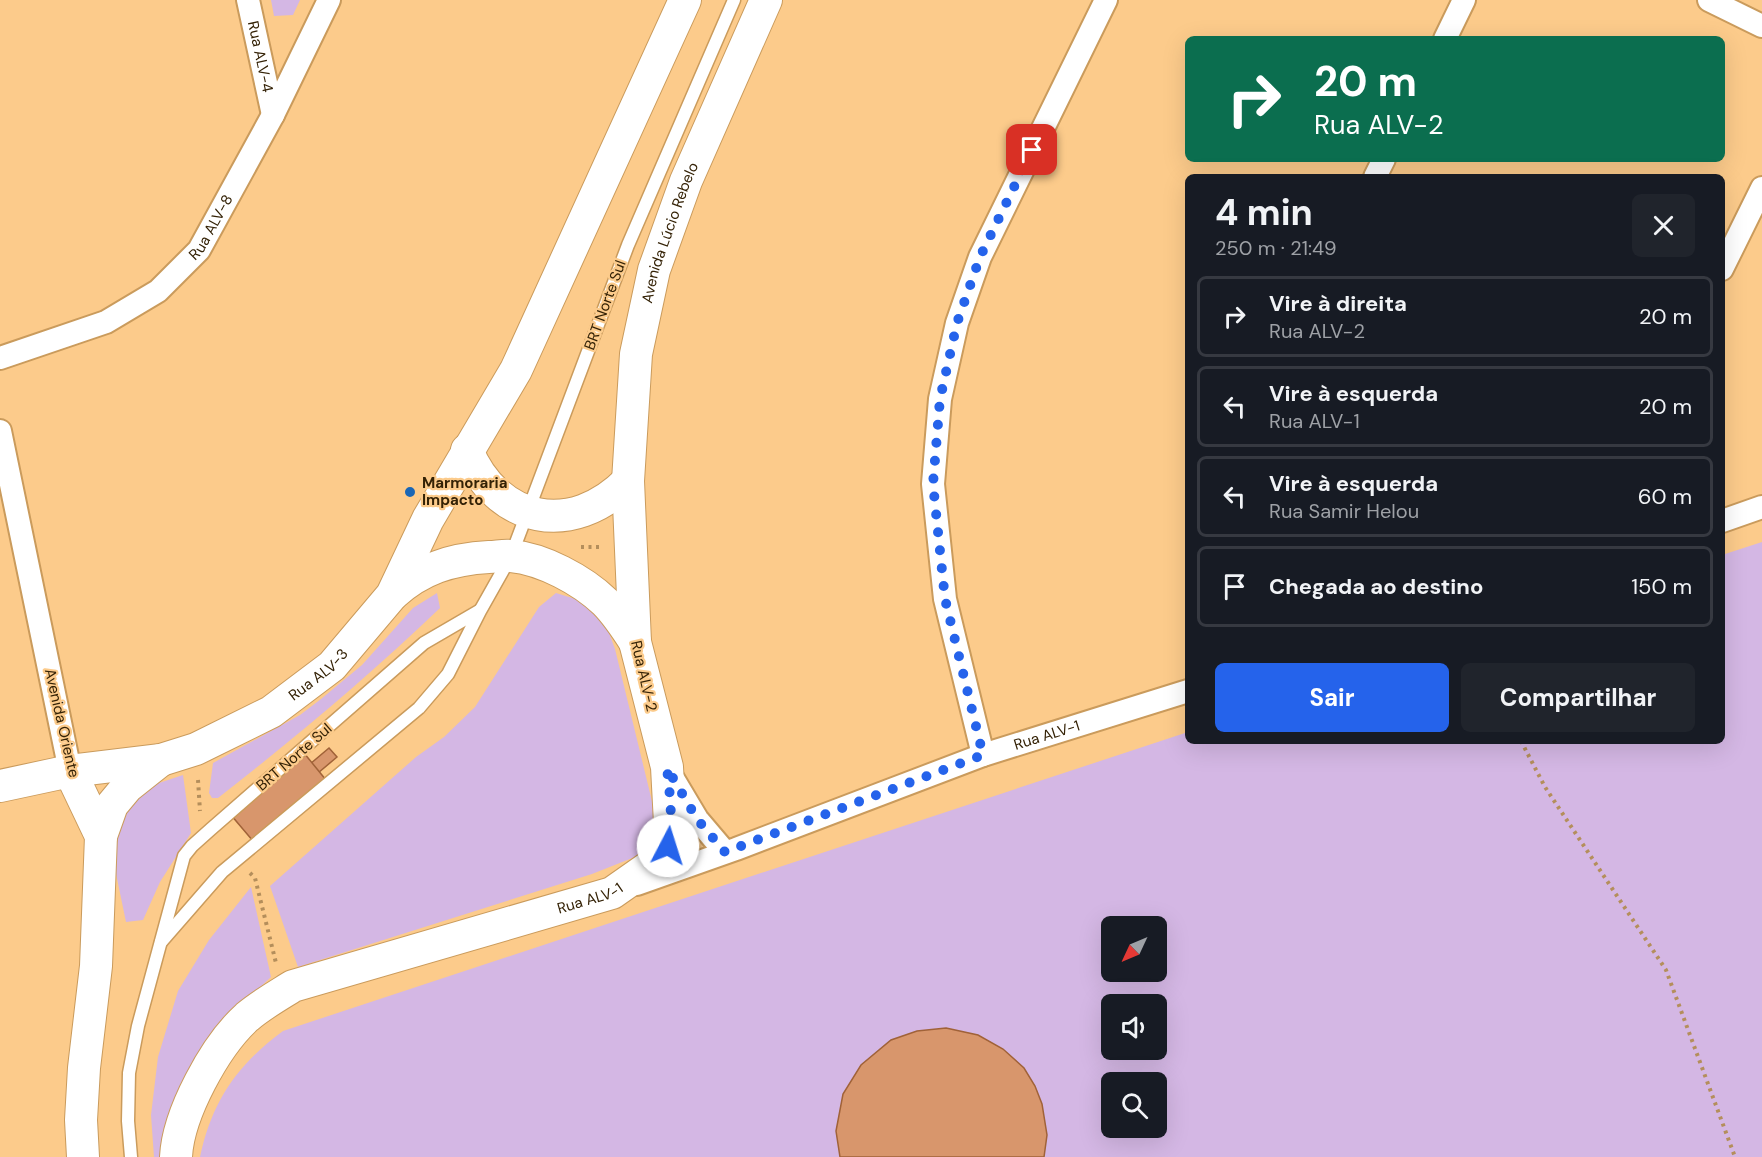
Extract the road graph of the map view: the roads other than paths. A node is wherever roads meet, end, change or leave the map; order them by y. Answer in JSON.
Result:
{"nodes":[{"id":1,"x":248,"y":0,"type":"edge"},
{"id":2,"x":329,"y":0,"type":"edge"},
{"id":3,"x":685,"y":0,"type":"edge"},
{"id":4,"x":734,"y":0,"type":"edge"},
{"id":5,"x":766,"y":0,"type":"edge"},
{"id":6,"x":1106,"y":0,"type":"edge"},
{"id":7,"x":1464,"y":0,"type":"edge"},
{"id":8,"x":1709,"y":0,"type":"edge"},
{"id":9,"x":1762,"y":26,"type":"edge"},
{"id":10,"x":1446,"y":36,"type":"edge"},
{"id":11,"x":273,"y":115,"type":"junction"},
{"id":12,"x":1762,"y":188,"type":"edge"},
{"id":13,"x":1725,"y":263,"type":"edge"},
{"id":14,"x":0,"y":358,"type":"edge"},
{"id":15,"x":0,"y":431,"type":"edge"},
{"id":16,"x":467,"y":450,"type":"junction"},
{"id":17,"x":628,"y":481,"type":"junction"},
{"id":18,"x":1762,"y":507,"type":"edge"},
{"id":19,"x":528,"y":512,"type":"junction"},
{"id":20,"x":1725,"y":519,"type":"edge"},
{"id":21,"x":511,"y":556,"type":"junction"},
{"id":22,"x":392,"y":595,"type":"junction"},
{"id":23,"x":480,"y":611,"type":"junction"},
{"id":24,"x":635,"y":642,"type":"junction"},
{"id":25,"x":1185,"y":692,"type":"edge"},
{"id":26,"x":983,"y":755,"type":"junction"},
{"id":27,"x":161,"y":760,"type":"junction"},
{"id":28,"x":667,"y":768,"type":"junction"},
{"id":29,"x":70,"y":771,"type":"junction"},
{"id":30,"x":0,"y":786,"type":"edge"},
{"id":31,"x":101,"y":836,"type":"junction"},
{"id":32,"x":725,"y":852,"type":"junction"},
{"id":33,"x":612,"y":893,"type":"junction"},
{"id":34,"x":161,"y":942,"type":"junction"},
{"id":35,"x":83,"y":1157,"type":"edge"},
{"id":36,"x":131,"y":1157,"type":"edge"},
{"id":37,"x":176,"y":1157,"type":"edge"}],
"edges":[{"from":1,"to":11,"type":"street","name":"Rua ALV-4"},
{"from":2,"to":11,"type":"street","name":"Rua ALV-8"},
{"from":3,"to":16,"type":"main road"},
{"from":4,"to":19,"type":"lane","name":"BRT Norte Sul"},
{"from":5,"to":17,"type":"main road","name":"Avenida Lúcio Rebelo"},
{"from":6,"to":26,"type":"street"},
{"from":7,"to":10,"type":"street"},
{"from":8,"to":9,"type":"street"},
{"from":11,"to":14,"type":"street","name":"Rua ALV-8"},
{"from":12,"to":13,"type":"street"},
{"from":15,"to":29,"type":"street","name":"Avenida Oriente"},
{"from":16,"to":19,"type":"main road"},
{"from":16,"to":22,"type":"main road","name":"Rua ALV-3"},
{"from":17,"to":19,"type":"main road"},
{"from":17,"to":24,"type":"main road","name":"Rua ALV-2"},
{"from":18,"to":20,"type":"street"},
{"from":19,"to":21,"type":"lane","name":"BRT Norte Sul"},
{"from":21,"to":22,"type":"main road"},
{"from":21,"to":23,"type":"lane","name":"BRT Norte Sul"},
{"from":21,"to":24,"type":"main road"},
{"from":22,"to":27,"type":"main road","name":"Rua ALV-3"},
{"from":23,"to":34,"type":"lane","name":"BRT Norte Sul"},
{"from":23,"to":34,"type":"lane","name":"BRT Norte Sul"},
{"from":24,"to":28,"type":"main road","name":"Rua ALV-2"},
{"from":25,"to":26,"type":"street","name":"Rua ALV-1"},
{"from":26,"to":32,"type":"street","name":"Rua ALV-1"},
{"from":27,"to":29,"type":"main road","name":"Rua ALV-3"},
{"from":27,"to":31,"type":"main road"},
{"from":28,"to":32,"type":"street","name":"Rua ALV-2"},
{"from":28,"to":33,"type":"main road"},
{"from":29,"to":30,"type":"main road","name":"Rua ALV-3"},
{"from":29,"to":31,"type":"main road","name":"Avenida Oriente"},
{"from":31,"to":35,"type":"main road","name":"Avenida Oriente"},
{"from":32,"to":33,"type":"street","name":"Rua ALV-1"},
{"from":33,"to":37,"type":"main road","name":"Rua ALV-1"},
{"from":34,"to":36,"type":"lane","name":"BRT Norte Sul"}]}
